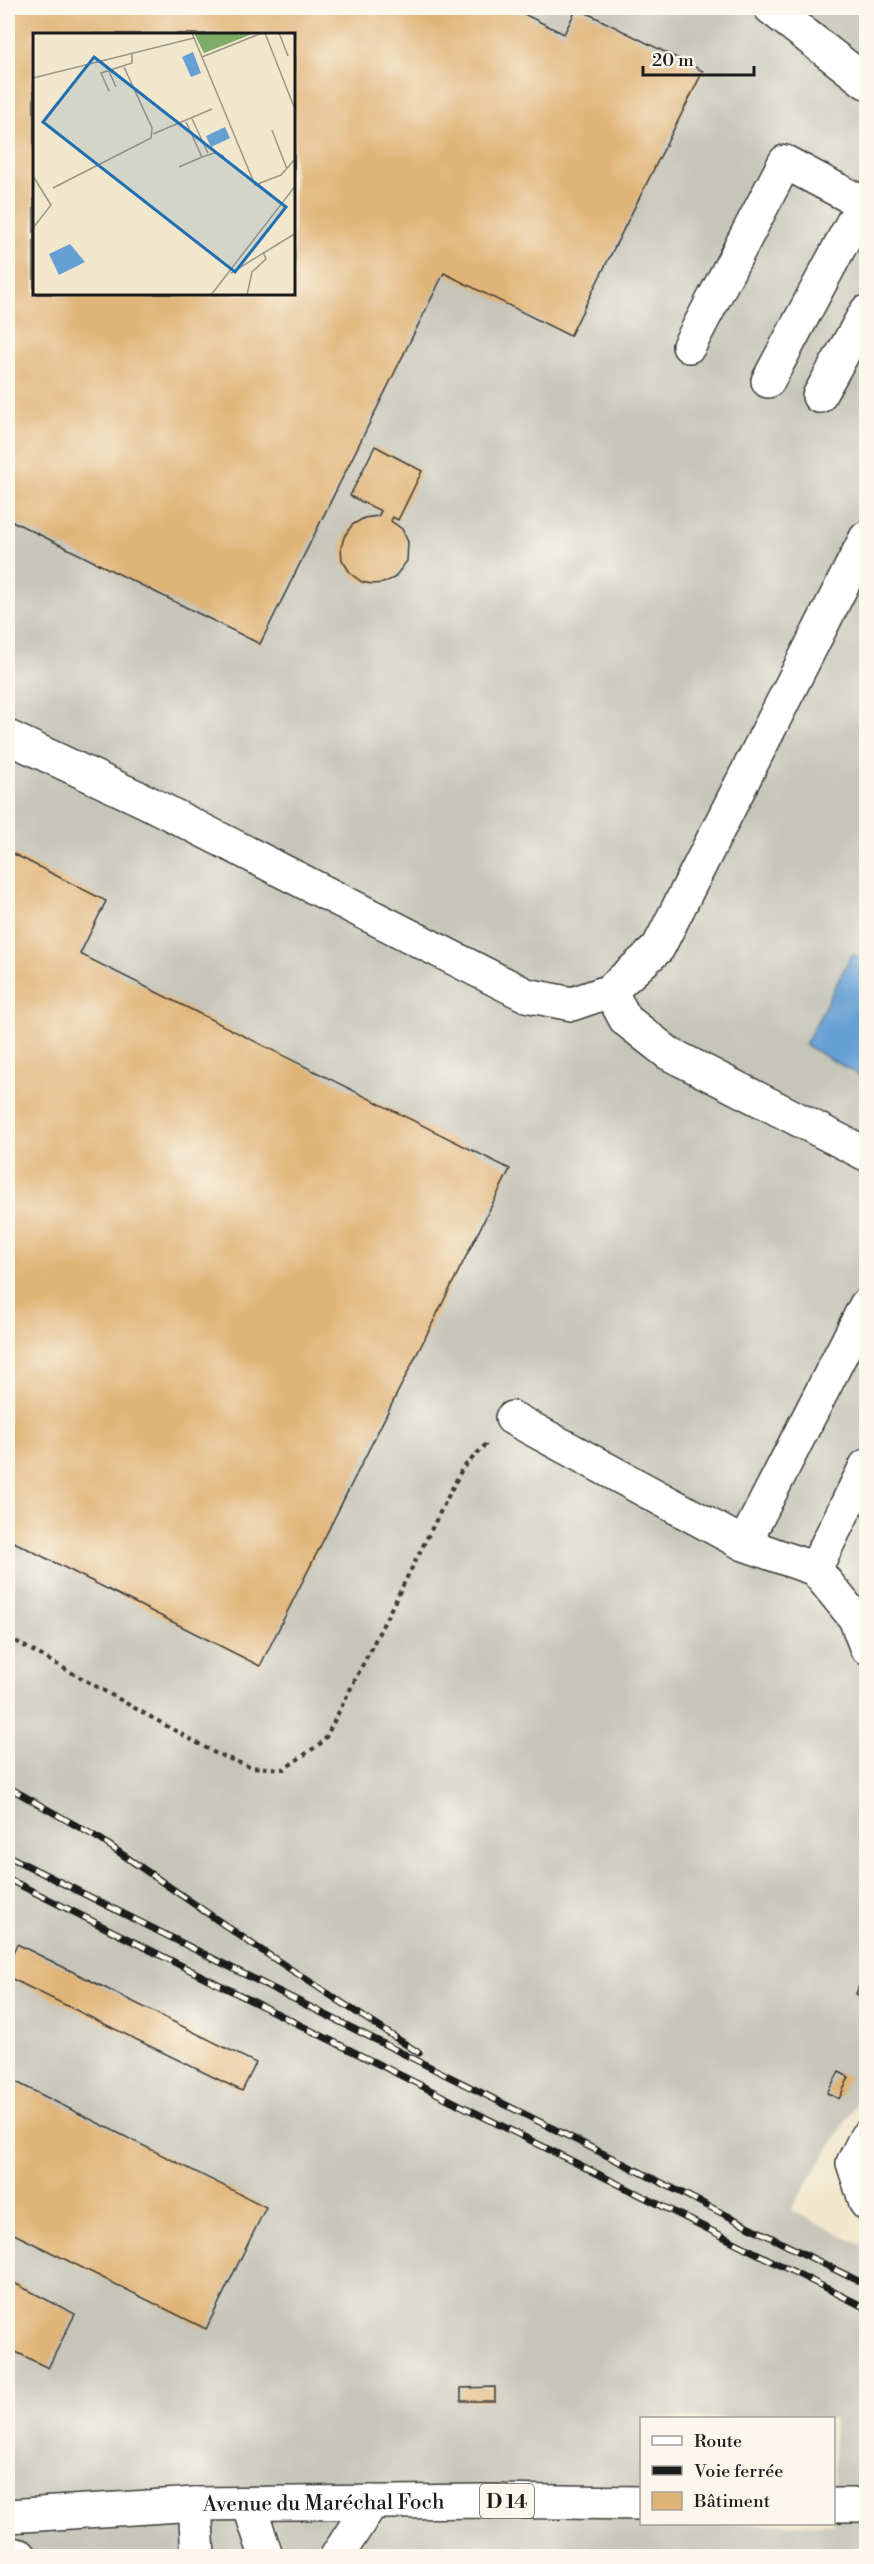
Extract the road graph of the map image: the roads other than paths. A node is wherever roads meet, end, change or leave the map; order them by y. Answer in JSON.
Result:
{"nodes":[{"id":1,"x":771,"y":8,"type":"edge"},
{"id":2,"x":867,"y":82,"type":"edge"},
{"id":3,"x":865,"y":204,"type":"edge"},
{"id":4,"x":867,"y":312,"type":"edge"},
{"id":5,"x":689,"y":346,"type":"dead end"},
{"id":6,"x":768,"y":381,"type":"dead end"},
{"id":7,"x":819,"y":396,"type":"dead end"},
{"id":8,"x":867,"y":538,"type":"edge"},
{"id":9,"x":8,"y":737,"type":"edge"},
{"id":10,"x":610,"y":991,"type":"junction"},
{"id":11,"x":867,"y":1154,"type":"edge"},
{"id":12,"x":867,"y":1305,"type":"edge"},
{"id":13,"x":512,"y":1418,"type":"road end"},
{"id":14,"x":867,"y":1466,"type":"edge"},
{"id":15,"x":744,"y":1544,"type":"junction"},
{"id":16,"x":815,"y":1569,"type":"junction"},
{"id":17,"x":867,"y":1647,"type":"edge"},
{"id":18,"x":867,"y":2137,"type":"edge"},
{"id":19,"x":867,"y":2203,"type":"edge"},
{"id":20,"x":372,"y":2502,"type":"junction"},
{"id":21,"x":640,"y":2503,"type":"edge"},
{"id":22,"x":195,"y":2504,"type":"junction"},
{"id":23,"x":249,"y":2504,"type":"junction"},
{"id":24,"x":835,"y":2505,"type":"edge"},
{"id":25,"x":867,"y":2505,"type":"edge"},
{"id":26,"x":8,"y":2516,"type":"edge"},
{"id":27,"x":8,"y":2553,"type":"edge"},
{"id":28,"x":20,"y":2556,"type":"edge"},
{"id":29,"x":198,"y":2556,"type":"edge"},
{"id":30,"x":266,"y":2556,"type":"edge"},
{"id":31,"x":337,"y":2556,"type":"edge"}],
"edges":[{"from":1,"to":2,"type":"main road"},
{"from":3,"to":5,"type":"main road"},
{"from":3,"to":6,"type":"main road"},
{"from":4,"to":7,"type":"main road"},
{"from":8,"to":10,"type":"main road"},
{"from":9,"to":10,"type":"main road"},
{"from":10,"to":11,"type":"main road"},
{"from":12,"to":15,"type":"main road"},
{"from":13,"to":15,"type":"main road"},
{"from":14,"to":16,"type":"main road"},
{"from":15,"to":16,"type":"main road"},
{"from":16,"to":17,"type":"main road"},
{"from":18,"to":19,"type":"main road"},
{"from":20,"to":21,"type":"main road","name":"Avenue du Maréchal Foch","number":"D 14"},
{"from":20,"to":23,"type":"main road","name":"Avenue du Maréchal Foch","number":"D 14"},
{"from":20,"to":31,"type":"main road"},
{"from":22,"to":23,"type":"main road","name":"Avenue du Maréchal Foch","number":"D 14"},
{"from":22,"to":26,"type":"main road","name":"Avenue du Maréchal Foch","number":"D 14"},
{"from":22,"to":29,"type":"main road"},
{"from":23,"to":30,"type":"main road"},
{"from":24,"to":25,"type":"main road"},
{"from":27,"to":28,"type":"main road"}]}
